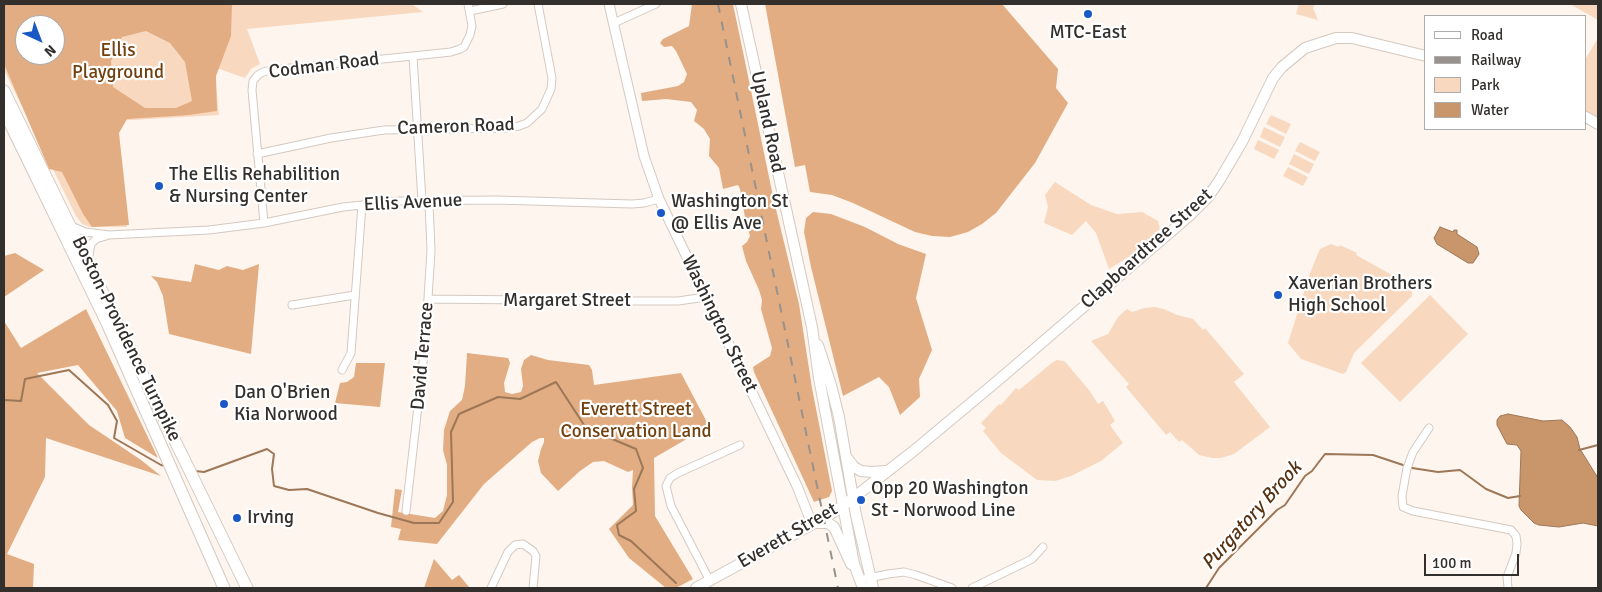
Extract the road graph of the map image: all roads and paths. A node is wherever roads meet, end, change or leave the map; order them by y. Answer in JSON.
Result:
{"nodes":[{"id":1,"x":503,"y":4,"type":"edge"},
{"id":2,"x":538,"y":4,"type":"edge"},
{"id":3,"x":609,"y":4,"type":"edge"},
{"id":4,"x":656,"y":4,"type":"edge"},
{"id":5,"x":741,"y":4,"type":"edge"},
{"id":6,"x":469,"y":7,"type":"edge"},
{"id":7,"x":614,"y":23,"type":"junction"},
{"id":8,"x":414,"y":56,"type":"junction"},
{"id":9,"x":1424,"y":56,"type":"edge"},
{"id":10,"x":4,"y":91,"type":"edge"},
{"id":11,"x":4,"y":111,"type":"edge"},
{"id":12,"x":1587,"y":118,"type":"edge"},
{"id":13,"x":1598,"y":124,"type":"edge"},
{"id":14,"x":416,"y":129,"type":"junction"},
{"id":15,"x":257,"y":154,"type":"junction"},
{"id":16,"x":659,"y":199,"type":"junction"},
{"id":17,"x":426,"y":201,"type":"junction"},
{"id":18,"x":362,"y":205,"type":"junction"},
{"id":19,"x":264,"y":223,"type":"junction"},
{"id":20,"x":70,"y":226,"type":"junction"},
{"id":21,"x":109,"y":235,"type":"junction"},
{"id":22,"x":88,"y":262,"type":"junction"},
{"id":23,"x":355,"y":295,"type":"junction"},
{"id":24,"x":706,"y":297,"type":"junction"},
{"id":25,"x":428,"y":299,"type":"junction"},
{"id":26,"x":292,"y":305,"type":"dead end"},
{"id":27,"x":812,"y":327,"type":"junction"},
{"id":28,"x":342,"y":370,"type":"dead end"},
{"id":29,"x":1429,"y":428,"type":"dead end"},
{"id":30,"x":740,"y":445,"type":"dead end"},
{"id":31,"x":846,"y":456,"type":"junction"},
{"id":32,"x":887,"y":470,"type":"junction"},
{"id":33,"x":853,"y":497,"type":"junction"},
{"id":34,"x":844,"y":504,"type":"junction"},
{"id":35,"x":406,"y":511,"type":"dead end"},
{"id":36,"x":812,"y":524,"type":"junction"},
{"id":37,"x":1043,"y":547,"type":"dead end"},
{"id":38,"x":870,"y":578,"type":"junction"},
{"id":39,"x":710,"y":581,"type":"junction"},
{"id":40,"x":861,"y":584,"type":"edge"},
{"id":41,"x":223,"y":586,"type":"edge"},
{"id":42,"x":247,"y":588,"type":"edge"},
{"id":43,"x":491,"y":588,"type":"edge"},
{"id":44,"x":533,"y":588,"type":"edge"},
{"id":45,"x":696,"y":588,"type":"edge"},
{"id":46,"x":873,"y":588,"type":"edge"},
{"id":47,"x":952,"y":588,"type":"edge"},
{"id":48,"x":972,"y":588,"type":"edge"},
{"id":49,"x":1508,"y":588,"type":"edge"}],
"edges":[{"from":1,"to":6,"type":"street"},
{"from":2,"to":14,"type":"street","name":"Cameron Road"},
{"from":3,"to":7,"type":"street","name":"Washington Street"},
{"from":4,"to":7,"type":"street"},
{"from":5,"to":27,"type":"main road","name":"Upland Road"},
{"from":6,"to":8,"type":"street","name":"Codman Road"},
{"from":7,"to":16,"type":"street","name":"Washington Street"},
{"from":8,"to":14,"type":"street","name":"David Terrace"},
{"from":8,"to":15,"type":"street","name":"Codman Road"},
{"from":9,"to":32,"type":"main road","name":"Clapboardtree Street"},
{"from":10,"to":20,"type":"main road","name":"Boston-Providence Turnpike"},
{"from":11,"to":41,"type":"main road","name":"Boston-Providence Turnpike"},
{"from":12,"to":13,"type":"main road"},
{"from":14,"to":15,"type":"street","name":"Cameron Road"},
{"from":14,"to":17,"type":"street","name":"David Terrace"},
{"from":15,"to":19,"type":"street","name":"Codman Road"},
{"from":16,"to":17,"type":"street","name":"Ellis Avenue"},
{"from":16,"to":24,"type":"street","name":"Washington Street"},
{"from":17,"to":18,"type":"street","name":"Ellis Avenue"},
{"from":17,"to":25,"type":"street","name":"David Terrace"},
{"from":18,"to":19,"type":"street","name":"Ellis Avenue"},
{"from":18,"to":23,"type":"street"},
{"from":19,"to":21,"type":"street","name":"Ellis Avenue"},
{"from":20,"to":21,"type":"street","name":"Ellis Avenue"},
{"from":20,"to":22,"type":"main road","name":"Boston-Providence Turnpike"},
{"from":21,"to":22,"type":"street"},
{"from":22,"to":42,"type":"main road","name":"Boston-Providence Turnpike"},
{"from":23,"to":26,"type":"street"},
{"from":23,"to":28,"type":"street"},
{"from":24,"to":25,"type":"street","name":"Margaret Street"},
{"from":24,"to":36,"type":"street","name":"Washington Street"},
{"from":25,"to":35,"type":"street","name":"David Terrace"},
{"from":27,"to":31,"type":"main road","name":"Upland Road"},
{"from":27,"to":34,"type":"main road","name":"Upland Road"},
{"from":29,"to":49,"type":"street"},
{"from":30,"to":39,"type":"street"},
{"from":31,"to":32,"type":"main road"},
{"from":31,"to":33,"type":"main road","name":"Upland Road"},
{"from":32,"to":33,"type":"main road","name":"Clapboardtree Street"},
{"from":33,"to":34,"type":"main road","name":"Everett Street"},
{"from":33,"to":38,"type":"main road"},
{"from":34,"to":36,"type":"main road","name":"Everett Street"},
{"from":34,"to":40,"type":"main road"},
{"from":36,"to":39,"type":"main road","name":"Everett Street"},
{"from":36,"to":40,"type":"main road"},
{"from":37,"to":48,"type":"street"},
{"from":38,"to":40,"type":"street"},
{"from":38,"to":46,"type":"main road"},
{"from":38,"to":47,"type":"street"},
{"from":39,"to":45,"type":"main road","name":"Everett Street"},
{"from":43,"to":44,"type":"street"}]}
